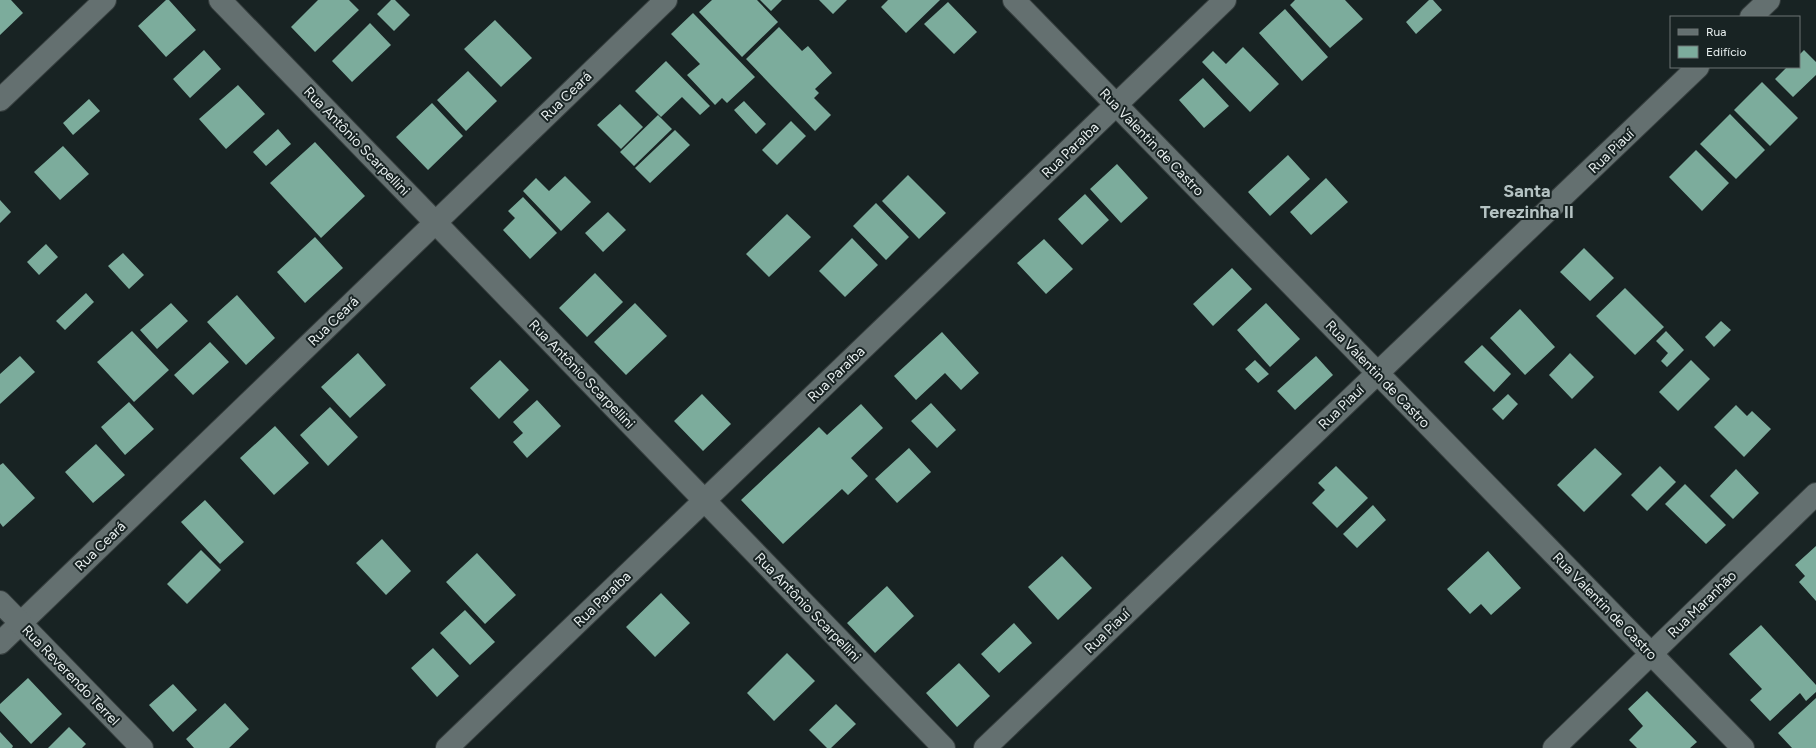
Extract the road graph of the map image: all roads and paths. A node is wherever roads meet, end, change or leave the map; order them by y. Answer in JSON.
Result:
{"nodes":[{"id":1,"x":105,"y":0,"type":"edge"},
{"id":2,"x":220,"y":0,"type":"edge"},
{"id":3,"x":666,"y":0,"type":"edge"},
{"id":4,"x":1014,"y":0,"type":"edge"},
{"id":5,"x":1225,"y":0,"type":"edge"},
{"id":6,"x":1769,"y":0,"type":"edge"},
{"id":7,"x":1752,"y":16,"type":"edge"},
{"id":8,"x":1697,"y":68,"type":"edge"},
{"id":9,"x":0,"y":100,"type":"edge"},
{"id":10,"x":1116,"y":105,"type":"junction"},
{"id":11,"x":435,"y":223,"type":"junction"},
{"id":12,"x":1377,"y":373,"type":"junction"},
{"id":13,"x":1816,"y":494,"type":"edge"},
{"id":14,"x":705,"y":500,"type":"junction"},
{"id":15,"x":0,"y":602,"type":"edge"},
{"id":16,"x":20,"y":623,"type":"junction"},
{"id":17,"x":0,"y":643,"type":"edge"},
{"id":18,"x":1651,"y":654,"type":"junction"},
{"id":19,"x":142,"y":748,"type":"edge"},
{"id":20,"x":447,"y":748,"type":"edge"},
{"id":21,"x":944,"y":748,"type":"edge"},
{"id":22,"x":984,"y":748,"type":"edge"},
{"id":23,"x":1554,"y":748,"type":"edge"},
{"id":24,"x":1743,"y":748,"type":"edge"}],
"edges":[{"from":1,"to":9,"type":"street"},
{"from":2,"to":11,"type":"street","name":"Rua Antônio Scarpellini"},
{"from":3,"to":11,"type":"street","name":"Rua Ceará"},
{"from":4,"to":10,"type":"street","name":"Rua Valentin de Castro"},
{"from":5,"to":10,"type":"street","name":"Rua Paraíba"},
{"from":6,"to":7,"type":"street"},
{"from":8,"to":12,"type":"street","name":"Rua Piauí"},
{"from":10,"to":12,"type":"street","name":"Rua Valentin de Castro"},
{"from":10,"to":14,"type":"street","name":"Rua Paraíba"},
{"from":11,"to":14,"type":"street","name":"Rua Antônio Scarpellini"},
{"from":11,"to":16,"type":"street","name":"Rua Ceará"},
{"from":12,"to":18,"type":"street","name":"Rua Valentin de Castro"},
{"from":12,"to":22,"type":"street","name":"Rua Piauí"},
{"from":13,"to":18,"type":"street","name":"Rua Maranhão"},
{"from":14,"to":20,"type":"street","name":"Rua Paraíba"},
{"from":14,"to":21,"type":"street","name":"Rua Antônio Scarpellini"},
{"from":15,"to":16,"type":"street","name":"Rua Reverendo Terrel"},
{"from":16,"to":17,"type":"street","name":"Rua Ceará"},
{"from":16,"to":19,"type":"street","name":"Rua Reverendo Terrel"},
{"from":18,"to":23,"type":"street","name":"Rua Maranhão"},
{"from":18,"to":24,"type":"street","name":"Rua Valentin de Castro"}]}
